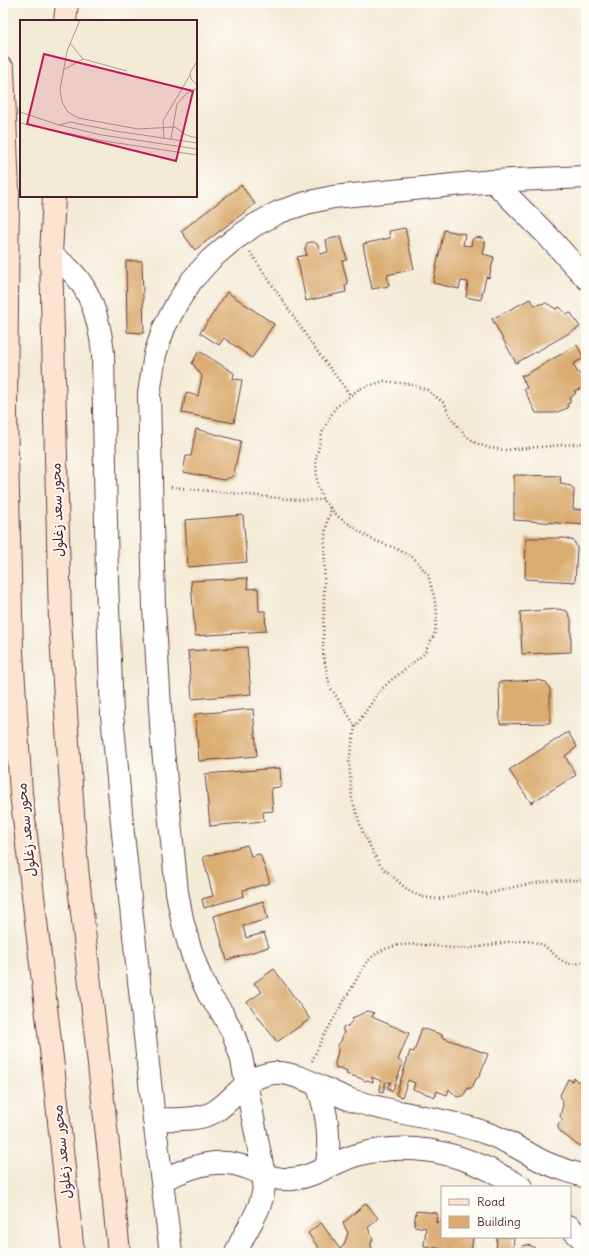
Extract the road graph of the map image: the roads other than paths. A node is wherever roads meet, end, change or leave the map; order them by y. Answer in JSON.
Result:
{"nodes":[{"id":1,"x":67,"y":3,"type":"edge"},
{"id":2,"x":65,"y":20,"type":"edge"},
{"id":3,"x":3,"y":69,"type":"edge"},
{"id":4,"x":586,"y":177,"type":"edge"},
{"id":5,"x":493,"y":181,"type":"junction"},
{"id":6,"x":54,"y":197,"type":"edge"},
{"id":7,"x":51,"y":255,"type":"junction"},
{"id":8,"x":586,"y":278,"type":"edge"},
{"id":9,"x":246,"y":1083,"type":"junction"},
{"id":10,"x":311,"y":1083,"type":"junction"},
{"id":11,"x":154,"y":1118,"type":"junction"},
{"id":12,"x":327,"y":1167,"type":"junction"},
{"id":13,"x":264,"y":1175,"type":"junction"},
{"id":14,"x":586,"y":1177,"type":"edge"},
{"id":15,"x":162,"y":1180,"type":"junction"},
{"id":16,"x":519,"y":1186,"type":"edge"},
{"id":17,"x":571,"y":1228,"type":"edge"},
{"id":18,"x":586,"y":1243,"type":"edge"},
{"id":19,"x":73,"y":1253,"type":"edge"},
{"id":20,"x":119,"y":1253,"type":"edge"},
{"id":21,"x":171,"y":1253,"type":"edge"},
{"id":22,"x":236,"y":1253,"type":"edge"}],
"edges":[{"from":1,"to":2,"type":"main road"},
{"from":3,"to":19,"type":"main road","name":"محور سعد زغلول"},
{"from":4,"to":5,"type":"street"},
{"from":5,"to":8,"type":"street"},
{"from":5,"to":9,"type":"street"},
{"from":6,"to":7,"type":"main road","name":"محور سعد زغلول"},
{"from":7,"to":11,"type":"street"},
{"from":7,"to":20,"type":"main road","name":"محور سعد زغلول"},
{"from":9,"to":10,"type":"street"},
{"from":9,"to":11,"type":"street"},
{"from":9,"to":13,"type":"street"},
{"from":10,"to":12,"type":"street"},
{"from":10,"to":14,"type":"street"},
{"from":11,"to":15,"type":"street"},
{"from":12,"to":13,"type":"street"},
{"from":12,"to":16,"type":"street"},
{"from":13,"to":15,"type":"street"},
{"from":13,"to":22,"type":"street"},
{"from":15,"to":21,"type":"street"},
{"from":17,"to":18,"type":"street"}]}
